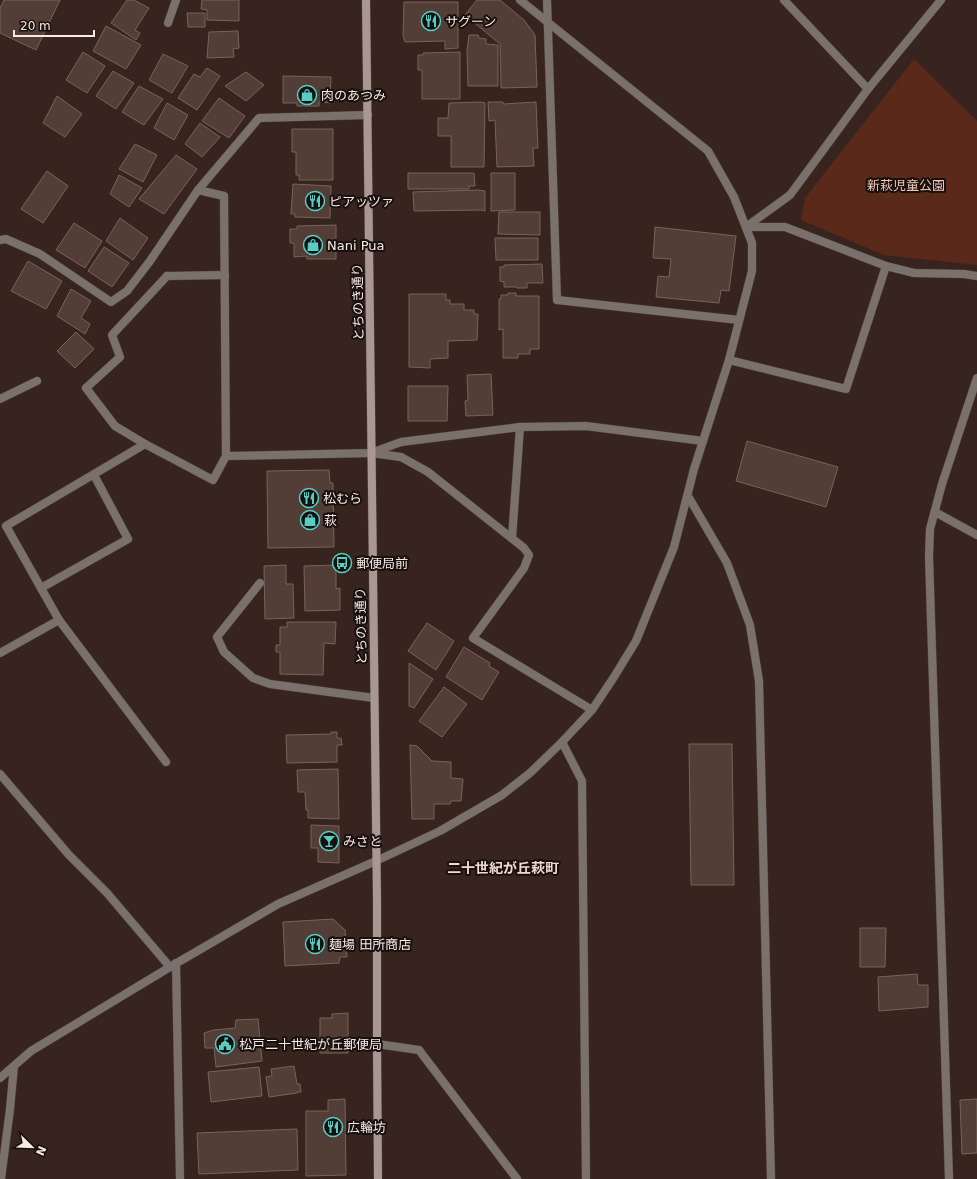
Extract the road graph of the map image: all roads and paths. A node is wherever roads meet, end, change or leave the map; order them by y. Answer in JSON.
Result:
{"nodes":[{"id":1,"x":176,"y":0,"type":"edge"},
{"id":2,"x":366,"y":0,"type":"edge"},
{"id":3,"x":520,"y":0,"type":"edge"},
{"id":4,"x":548,"y":0,"type":"edge"},
{"id":5,"x":784,"y":0,"type":"edge"},
{"id":6,"x":942,"y":0,"type":"edge"},
{"id":7,"x":548,"y":22,"type":"junction"},
{"id":8,"x":168,"y":24,"type":"dead end"},
{"id":9,"x":868,"y":89,"type":"junction"},
{"id":10,"x":368,"y":115,"type":"junction"},
{"id":11,"x":198,"y":190,"type":"junction"},
{"id":12,"x":746,"y":227,"type":"junction"},
{"id":13,"x":0,"y":240,"type":"edge"},
{"id":14,"x":886,"y":266,"type":"junction"},
{"id":15,"x":225,"y":275,"type":"junction"},
{"id":16,"x":977,"y":276,"type":"edge"},
{"id":17,"x":739,"y":320,"type":"junction"},
{"id":18,"x":729,"y":360,"type":"junction"},
{"id":19,"x":977,"y":378,"type":"edge"},
{"id":20,"x":37,"y":381,"type":"dead end"},
{"id":21,"x":0,"y":399,"type":"edge"},
{"id":22,"x":520,"y":427,"type":"junction"},
{"id":23,"x":703,"y":441,"type":"junction"},
{"id":24,"x":145,"y":444,"type":"junction"},
{"id":25,"x":371,"y":453,"type":"junction"},
{"id":26,"x":226,"y":456,"type":"junction"},
{"id":27,"x":94,"y":475,"type":"junction"},
{"id":28,"x":688,"y":496,"type":"junction"},
{"id":29,"x":935,"y":512,"type":"junction"},
{"id":30,"x":977,"y":535,"type":"edge"},
{"id":31,"x":512,"y":538,"type":"junction"},
{"id":32,"x":260,"y":583,"type":"dead end"},
{"id":33,"x":41,"y":588,"type":"junction"},
{"id":34,"x":58,"y":620,"type":"junction"},
{"id":35,"x":0,"y":653,"type":"edge"},
{"id":36,"x":374,"y":698,"type":"junction"},
{"id":37,"x":592,"y":710,"type":"junction"},
{"id":38,"x":562,"y":742,"type":"junction"},
{"id":39,"x":166,"y":762,"type":"dead end"},
{"id":40,"x":0,"y":774,"type":"edge"},
{"id":41,"x":376,"y":861,"type":"junction"},
{"id":42,"x":173,"y":965,"type":"junction"},
{"id":43,"x":376,"y":1044,"type":"junction"},
{"id":44,"x":14,"y":1066,"type":"junction"},
{"id":45,"x":0,"y":1078,"type":"edge"},
{"id":46,"x":1,"y":1179,"type":"edge"},
{"id":47,"x":180,"y":1179,"type":"edge"},
{"id":48,"x":378,"y":1179,"type":"edge"},
{"id":49,"x":518,"y":1179,"type":"edge"},
{"id":50,"x":586,"y":1179,"type":"edge"},
{"id":51,"x":771,"y":1179,"type":"edge"},
{"id":52,"x":949,"y":1179,"type":"edge"}],
"edges":[{"from":1,"to":8,"type":"street"},
{"from":2,"to":10,"type":"street","name":"とちのき通り"},
{"from":3,"to":7,"type":"street"},
{"from":4,"to":7,"type":"street"},
{"from":5,"to":9,"type":"street"},
{"from":6,"to":9,"type":"street"},
{"from":7,"to":12,"type":"street"},
{"from":7,"to":17,"type":"street"},
{"from":9,"to":12,"type":"street"},
{"from":10,"to":11,"type":"street"},
{"from":10,"to":25,"type":"street","name":"とちのき通り"},
{"from":11,"to":13,"type":"street"},
{"from":11,"to":15,"type":"street"},
{"from":12,"to":14,"type":"street"},
{"from":12,"to":17,"type":"street"},
{"from":14,"to":16,"type":"street"},
{"from":14,"to":18,"type":"street"},
{"from":15,"to":24,"type":"street"},
{"from":15,"to":26,"type":"street"},
{"from":17,"to":18,"type":"street"},
{"from":18,"to":23,"type":"street"},
{"from":19,"to":29,"type":"street"},
{"from":20,"to":21,"type":"street"},
{"from":22,"to":23,"type":"street"},
{"from":22,"to":25,"type":"street"},
{"from":22,"to":31,"type":"street"},
{"from":23,"to":28,"type":"street"},
{"from":24,"to":26,"type":"street"},
{"from":24,"to":27,"type":"street"},
{"from":25,"to":26,"type":"street"},
{"from":25,"to":31,"type":"street"},
{"from":25,"to":36,"type":"street","name":"とちのき通り"},
{"from":27,"to":33,"type":"street"},
{"from":27,"to":33,"type":"street"},
{"from":28,"to":37,"type":"street"},
{"from":28,"to":51,"type":"street"},
{"from":29,"to":30,"type":"street"},
{"from":29,"to":52,"type":"street"},
{"from":31,"to":37,"type":"street"},
{"from":32,"to":36,"type":"street"},
{"from":33,"to":34,"type":"street"},
{"from":34,"to":35,"type":"street"},
{"from":34,"to":39,"type":"street"},
{"from":36,"to":41,"type":"street","name":"とちのき通り"},
{"from":37,"to":38,"type":"street"},
{"from":38,"to":41,"type":"street"},
{"from":38,"to":50,"type":"street"},
{"from":40,"to":42,"type":"street"},
{"from":41,"to":42,"type":"street"},
{"from":41,"to":43,"type":"street","name":"とちのき通り"},
{"from":42,"to":44,"type":"street"},
{"from":42,"to":47,"type":"street"},
{"from":43,"to":48,"type":"street","name":"とちのき通り"},
{"from":43,"to":49,"type":"street"},
{"from":44,"to":45,"type":"street"},
{"from":44,"to":46,"type":"street"}]}
